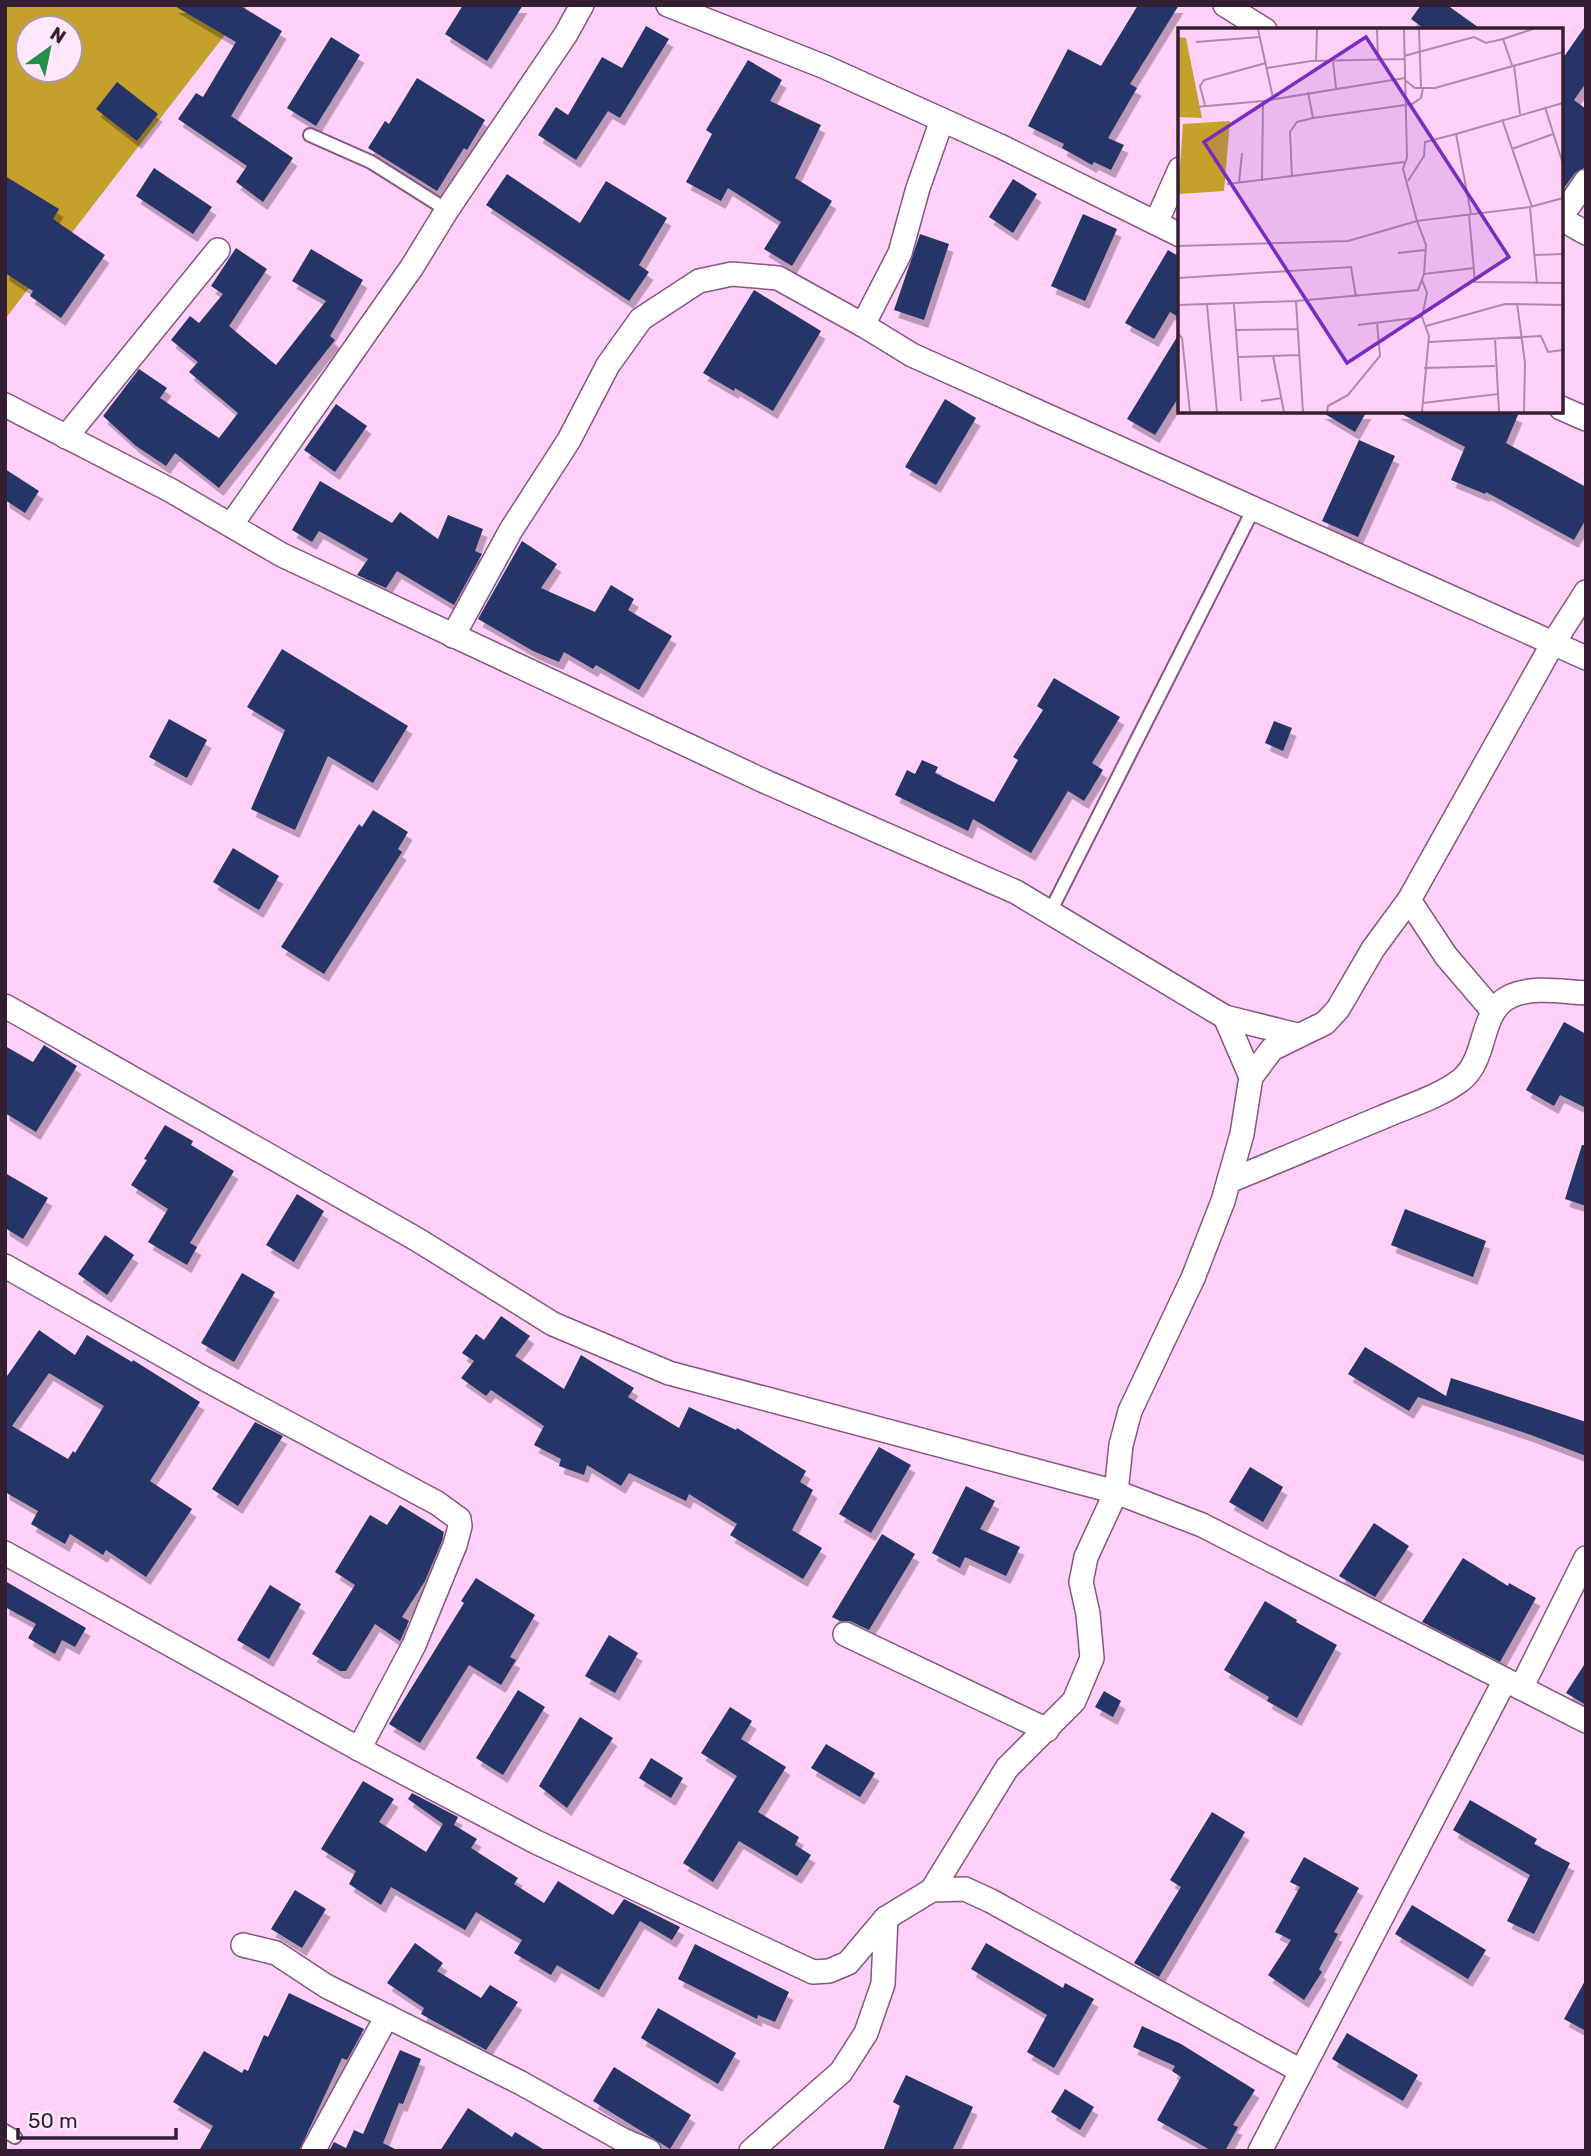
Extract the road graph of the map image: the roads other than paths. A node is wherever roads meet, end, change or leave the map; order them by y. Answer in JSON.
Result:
{"nodes":[{"id":1,"x":582,"y":5,"type":"edge"},
{"id":2,"x":1225,"y":5,"type":"edge"},
{"id":3,"x":675,"y":6,"type":"edge"},
{"id":4,"x":1255,"y":27,"type":"edge"},
{"id":5,"x":942,"y":120,"type":"junction"},
{"id":6,"x":310,"y":135,"type":"dead end"},
{"id":7,"x":1178,"y":174,"type":"edge"},
{"id":8,"x":1586,"y":181,"type":"edge"},
{"id":9,"x":447,"y":210,"type":"junction"},
{"id":10,"x":1563,"y":215,"type":"edge"},
{"id":11,"x":1563,"y":219,"type":"edge"},
{"id":12,"x":1156,"y":223,"type":"junction"},
{"id":13,"x":1586,"y":233,"type":"edge"},
{"id":14,"x":1178,"y":234,"type":"edge"},
{"id":15,"x":218,"y":250,"type":"dead end"},
{"id":16,"x":863,"y":325,"type":"junction"},
{"id":17,"x":5,"y":405,"type":"edge"},
{"id":18,"x":1563,"y":409,"type":"edge"},
{"id":19,"x":1586,"y":419,"type":"edge"},
{"id":20,"x":66,"y":438,"type":"junction"},
{"id":21,"x":1253,"y":510,"type":"junction"},
{"id":22,"x":231,"y":525,"type":"junction"},
{"id":23,"x":1586,"y":592,"type":"edge"},
{"id":24,"x":453,"y":636,"type":"junction"},
{"id":25,"x":1552,"y":645,"type":"junction"},
{"id":26,"x":1586,"y":658,"type":"edge"},
{"id":27,"x":1409,"y":900,"type":"junction"},
{"id":28,"x":1050,"y":912,"type":"junction"},
{"id":29,"x":1586,"y":993,"type":"edge"},
{"id":30,"x":5,"y":1006,"type":"edge"},
{"id":31,"x":1493,"y":1011,"type":"junction"},
{"id":32,"x":1225,"y":1017,"type":"junction"},
{"id":33,"x":1297,"y":1035,"type":"junction"},
{"id":34,"x":1251,"y":1077,"type":"junction"},
{"id":35,"x":1229,"y":1181,"type":"junction"},
{"id":36,"x":5,"y":1266,"type":"edge"},
{"id":37,"x":1116,"y":1492,"type":"junction"},
{"id":38,"x":5,"y":1553,"type":"edge"},
{"id":39,"x":1586,"y":1558,"type":"edge"},
{"id":40,"x":845,"y":1634,"type":"dead end"},
{"id":41,"x":1513,"y":1684,"type":"junction"},
{"id":42,"x":1586,"y":1721,"type":"edge"},
{"id":43,"x":1047,"y":1730,"type":"junction"},
{"id":44,"x":359,"y":1749,"type":"junction"},
{"id":45,"x":932,"y":1890,"type":"junction"},
{"id":46,"x":886,"y":1918,"type":"junction"},
{"id":47,"x":243,"y":1945,"type":"dead end"},
{"id":48,"x":387,"y":2016,"type":"junction"},
{"id":49,"x":1301,"y":2071,"type":"junction"},
{"id":50,"x":313,"y":2151,"type":"edge"},
{"id":51,"x":649,"y":2151,"type":"edge"},
{"id":52,"x":751,"y":2151,"type":"edge"},
{"id":53,"x":1260,"y":2151,"type":"edge"}],
"edges":[{"from":1,"to":9,"type":"street"},
{"from":2,"to":4,"type":"street"},
{"from":3,"to":5,"type":"street"},
{"from":5,"to":12,"type":"street"},
{"from":5,"to":16,"type":"street"},
{"from":6,"to":9,"type":"lane"},
{"from":7,"to":12,"type":"street"},
{"from":8,"to":10,"type":"street"},
{"from":9,"to":22,"type":"street"},
{"from":11,"to":13,"type":"street"},
{"from":12,"to":14,"type":"street"},
{"from":15,"to":20,"type":"street"},
{"from":16,"to":21,"type":"street"},
{"from":16,"to":24,"type":"street"},
{"from":17,"to":20,"type":"street"},
{"from":18,"to":19,"type":"street"},
{"from":20,"to":22,"type":"street"},
{"from":21,"to":25,"type":"street"},
{"from":21,"to":28,"type":"lane"},
{"from":22,"to":24,"type":"street"},
{"from":23,"to":25,"type":"street"},
{"from":24,"to":28,"type":"street"},
{"from":25,"to":26,"type":"street"},
{"from":25,"to":27,"type":"street"},
{"from":27,"to":31,"type":"street"},
{"from":27,"to":33,"type":"street"},
{"from":28,"to":32,"type":"street"},
{"from":29,"to":31,"type":"street"},
{"from":30,"to":37,"type":"street"},
{"from":31,"to":35,"type":"street"},
{"from":32,"to":33,"type":"street"},
{"from":32,"to":34,"type":"street"},
{"from":33,"to":34,"type":"street"},
{"from":34,"to":35,"type":"street"},
{"from":35,"to":37,"type":"street"},
{"from":36,"to":44,"type":"street"},
{"from":37,"to":41,"type":"street"},
{"from":37,"to":43,"type":"street"},
{"from":38,"to":44,"type":"street"},
{"from":39,"to":41,"type":"street"},
{"from":40,"to":43,"type":"street"},
{"from":41,"to":42,"type":"street"},
{"from":41,"to":49,"type":"street"},
{"from":43,"to":45,"type":"street"},
{"from":44,"to":46,"type":"street"},
{"from":45,"to":46,"type":"street"},
{"from":45,"to":49,"type":"street"},
{"from":46,"to":52,"type":"street"},
{"from":47,"to":48,"type":"street"},
{"from":48,"to":50,"type":"street"},
{"from":48,"to":51,"type":"street"},
{"from":49,"to":53,"type":"street"}]}
